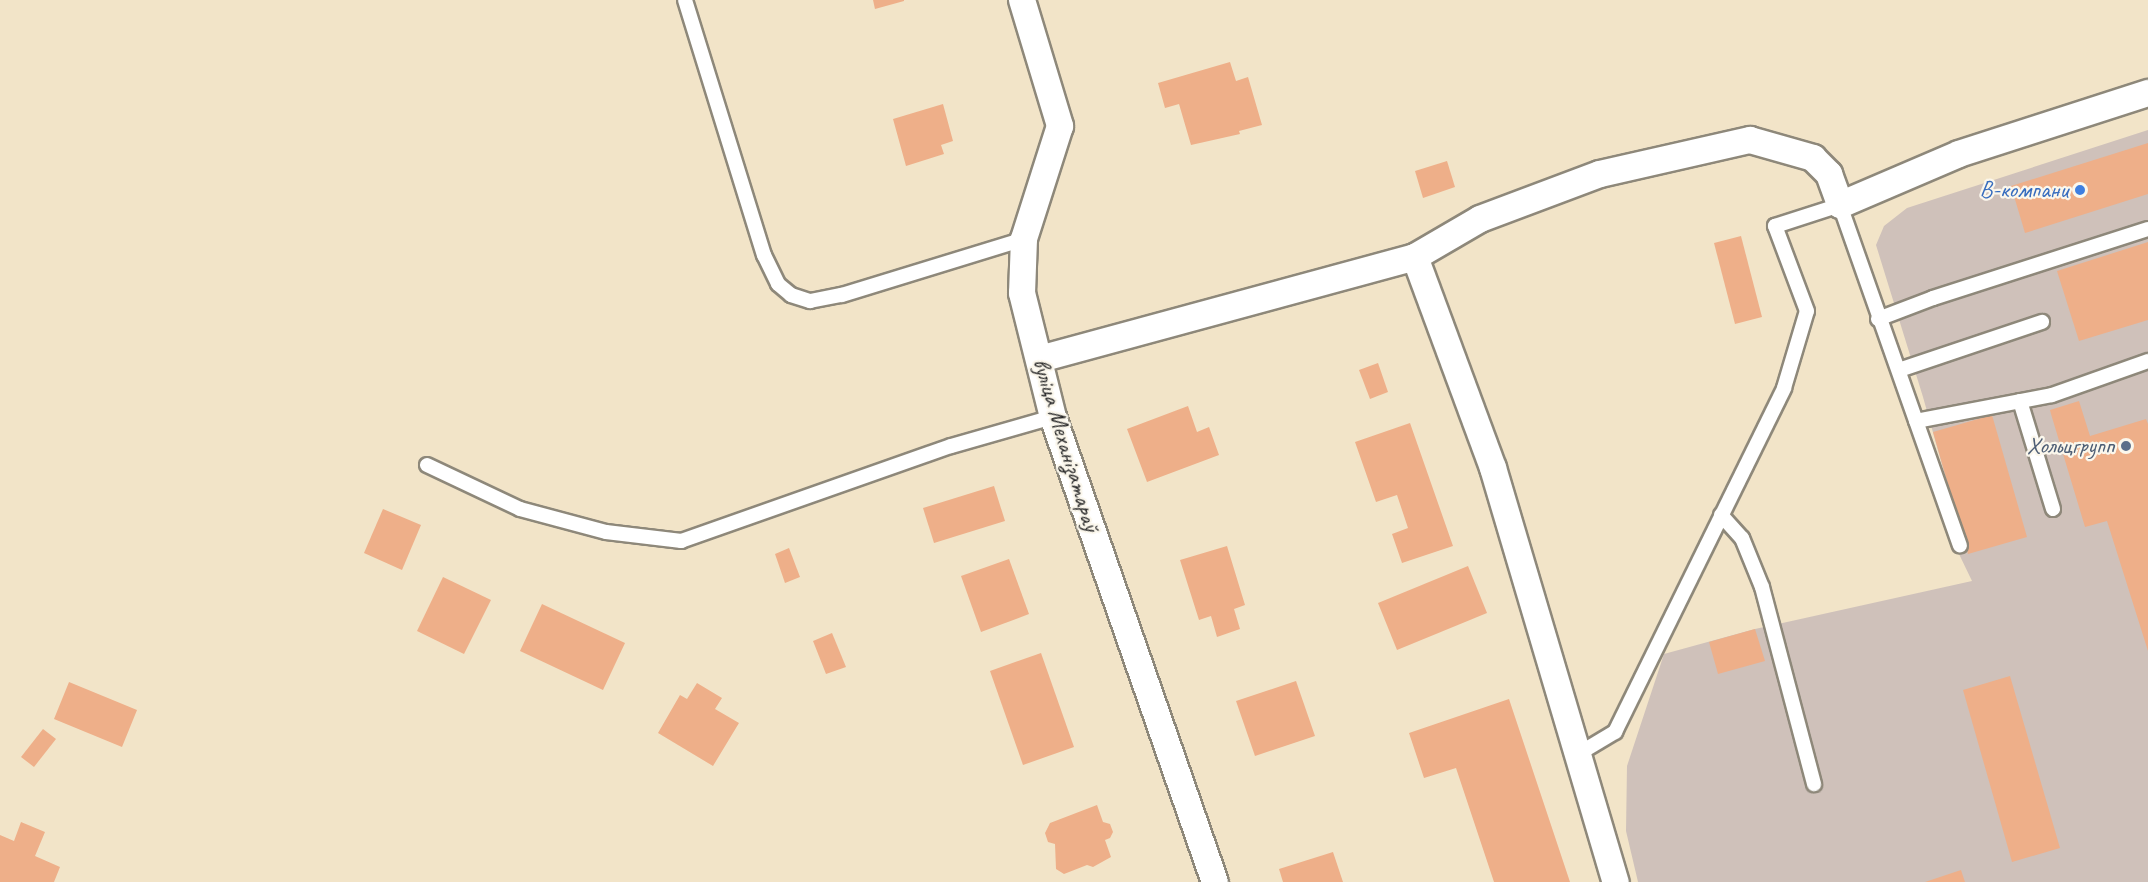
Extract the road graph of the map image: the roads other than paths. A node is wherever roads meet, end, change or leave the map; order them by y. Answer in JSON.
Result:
{"nodes":[{"id":1,"x":685,"y":0,"type":"edge"},
{"id":2,"x":1022,"y":0,"type":"edge"},
{"id":3,"x":2148,"y":93,"type":"edge"},
{"id":4,"x":1840,"y":205,"type":"junction"},
{"id":5,"x":2148,"y":229,"type":"edge"},
{"id":6,"x":1024,"y":239,"type":"junction"},
{"id":7,"x":1415,"y":257,"type":"junction"},
{"id":8,"x":1878,"y":319,"type":"junction"},
{"id":9,"x":2042,"y":322,"type":"dead end"},
{"id":10,"x":1040,"y":359,"type":"junction"},
{"id":11,"x":2148,"y":361,"type":"edge"},
{"id":12,"x":1899,"y":370,"type":"junction"},
{"id":13,"x":2020,"y":401,"type":"junction"},
{"id":14,"x":1053,"y":417,"type":"junction"},
{"id":15,"x":1916,"y":421,"type":"junction"},
{"id":16,"x":427,"y":465,"type":"dead end"},
{"id":17,"x":2053,"y":510,"type":"dead end"},
{"id":18,"x":1721,"y":515,"type":"junction"},
{"id":19,"x":1960,"y":544,"type":"dead end"},
{"id":20,"x":1580,"y":753,"type":"junction"},
{"id":21,"x":1814,"y":784,"type":"dead end"},
{"id":22,"x":1215,"y":882,"type":"edge"},
{"id":23,"x":1616,"y":882,"type":"edge"}],
"edges":[{"from":1,"to":6,"type":"lane"},
{"from":2,"to":6,"type":"street","name":"вуліца Механізатараў"},
{"from":3,"to":4,"type":"street"},
{"from":4,"to":7,"type":"street"},
{"from":4,"to":8,"type":"lane"},
{"from":4,"to":18,"type":"lane"},
{"from":5,"to":8,"type":"lane"},
{"from":6,"to":10,"type":"street","name":"вуліца Механізатараў"},
{"from":7,"to":10,"type":"street"},
{"from":7,"to":20,"type":"street"},
{"from":8,"to":12,"type":"lane"},
{"from":9,"to":12,"type":"lane"},
{"from":10,"to":14,"type":"street","name":"вуліца Механізатараў"},
{"from":11,"to":13,"type":"lane"},
{"from":12,"to":15,"type":"lane"},
{"from":13,"to":15,"type":"lane"},
{"from":13,"to":17,"type":"lane"},
{"from":14,"to":16,"type":"lane"},
{"from":14,"to":22,"type":"street","name":"вуліца Механізатараў"},
{"from":15,"to":19,"type":"lane"},
{"from":18,"to":20,"type":"lane"},
{"from":18,"to":21,"type":"lane"},
{"from":20,"to":23,"type":"street"}]}
